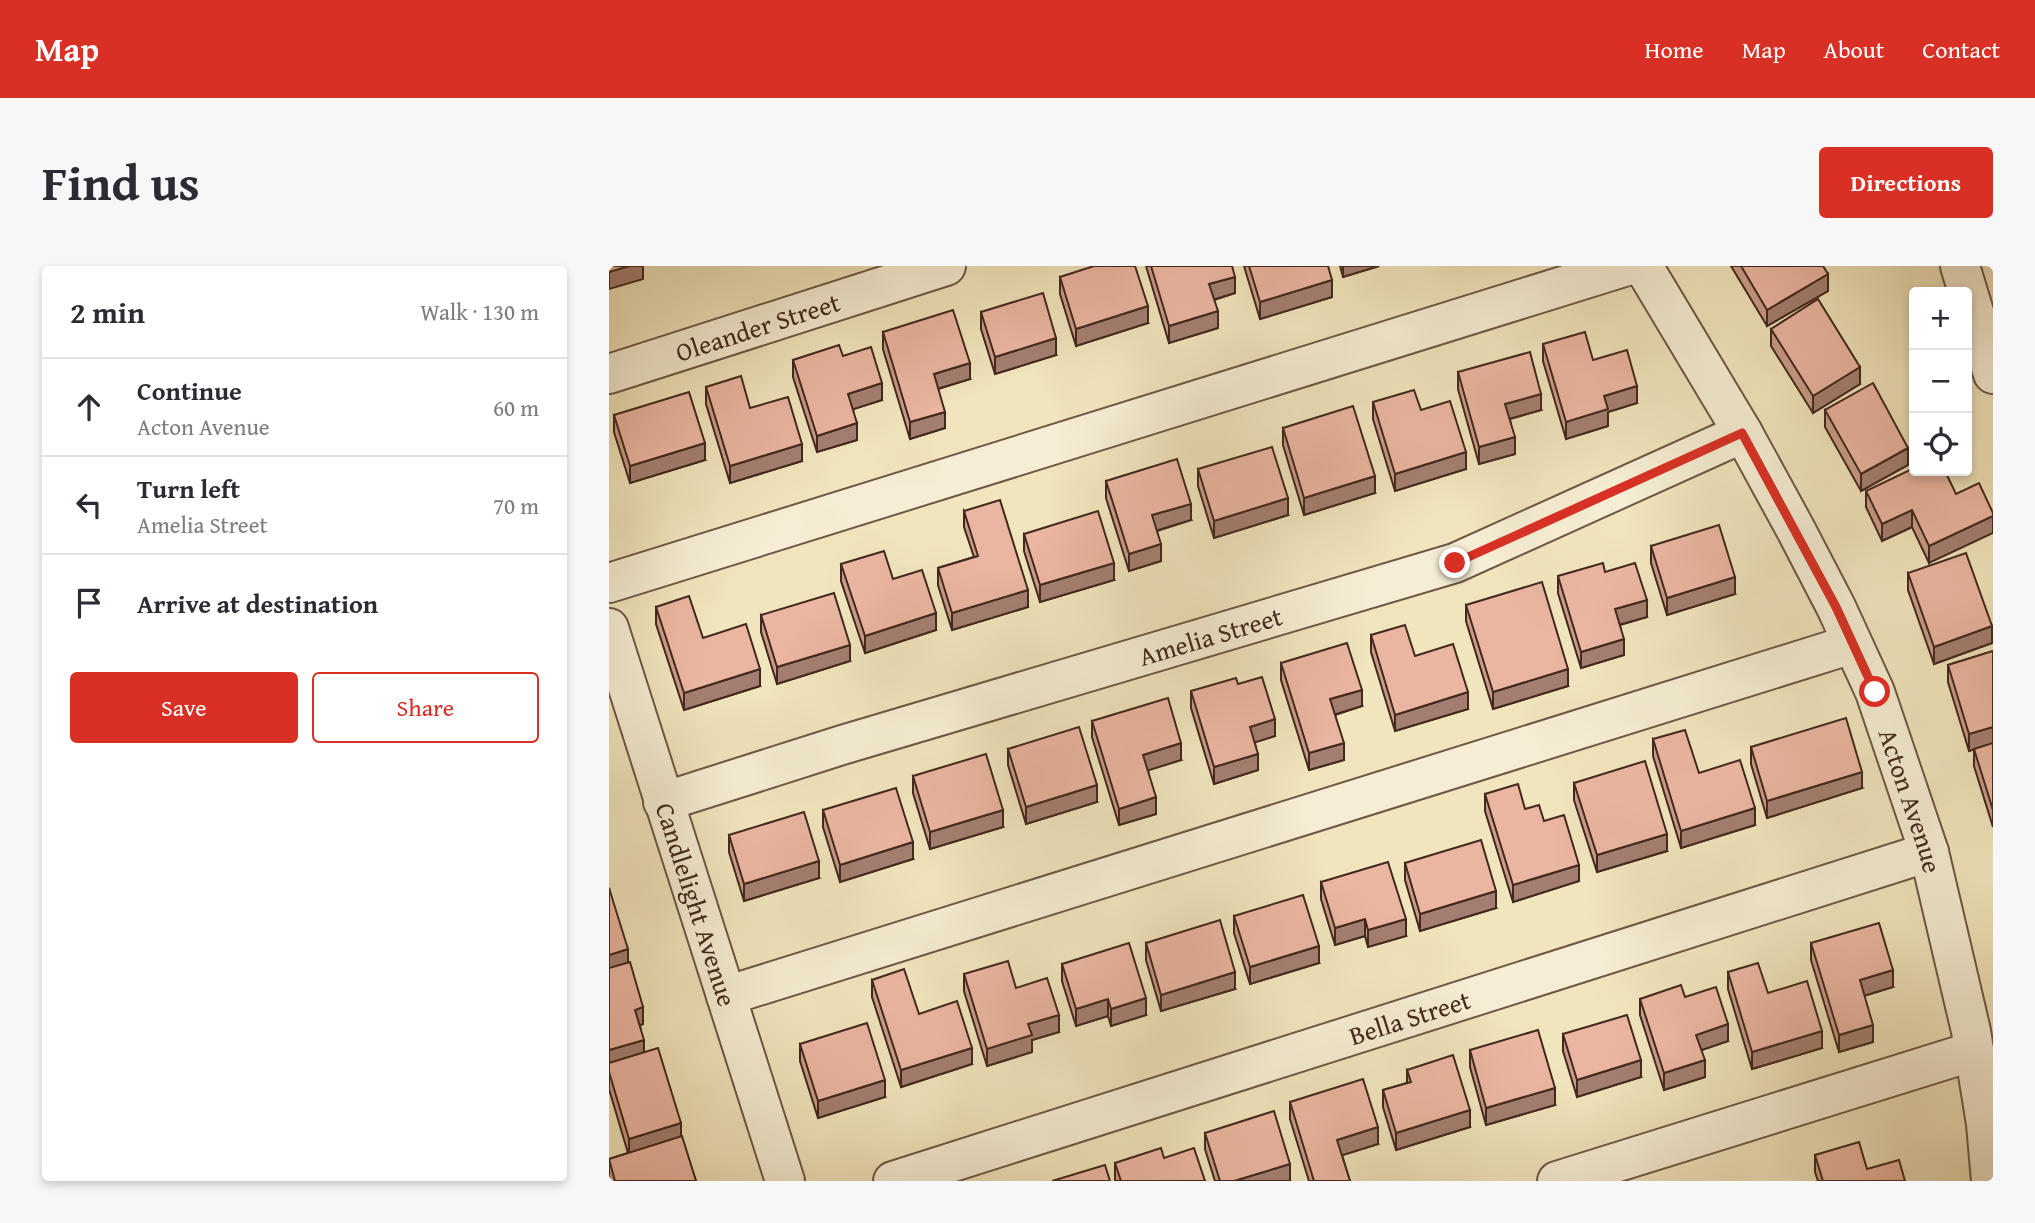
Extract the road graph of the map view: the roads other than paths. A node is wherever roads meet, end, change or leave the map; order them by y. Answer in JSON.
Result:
{"nodes":[{"id":1,"x":946,"y":266,"type":"edge"},
{"id":2,"x":1627,"y":266,"type":"edge"},
{"id":3,"x":1643,"y":266,"type":"edge"},
{"id":4,"x":1960,"y":266,"type":"edge"},
{"id":5,"x":609,"y":374,"type":"edge"},
{"id":6,"x":1993,"y":374,"type":"edge"},
{"id":7,"x":1742,"y":433,"type":"junction"},
{"id":8,"x":609,"y":583,"type":"edge"},
{"id":9,"x":609,"y":628,"type":"edge"},
{"id":10,"x":1852,"y":644,"type":"junction"},
{"id":11,"x":663,"y":802,"type":"junction"},
{"id":12,"x":1929,"y":852,"type":"junction"},
{"id":13,"x":726,"y":996,"type":"junction"},
{"id":14,"x":1974,"y":1051,"type":"junction"},
{"id":15,"x":785,"y":1181,"type":"edge"},
{"id":16,"x":893,"y":1181,"type":"edge"},
{"id":17,"x":1557,"y":1181,"type":"edge"},
{"id":18,"x":1991,"y":1181,"type":"edge"}],
"edges":[{"from":1,"to":5,"type":"street","name":"Oleander Street"},
{"from":2,"to":8,"type":"street"},
{"from":3,"to":7,"type":"street","name":"Acton Avenue"},
{"from":4,"to":6,"type":"street"},
{"from":7,"to":10,"type":"street","name":"Acton Avenue"},
{"from":7,"to":11,"type":"street","name":"Amelia Street"},
{"from":9,"to":11,"type":"street","name":"Candlelight Avenue"},
{"from":10,"to":12,"type":"street","name":"Acton Avenue"},
{"from":10,"to":13,"type":"street"},
{"from":11,"to":13,"type":"street","name":"Candlelight Avenue"},
{"from":12,"to":14,"type":"street","name":"Acton Avenue"},
{"from":12,"to":16,"type":"street","name":"Bella Street"},
{"from":13,"to":15,"type":"street","name":"Candlelight Avenue"},
{"from":14,"to":17,"type":"street"},
{"from":14,"to":18,"type":"street","name":"Acton Avenue"}]}
